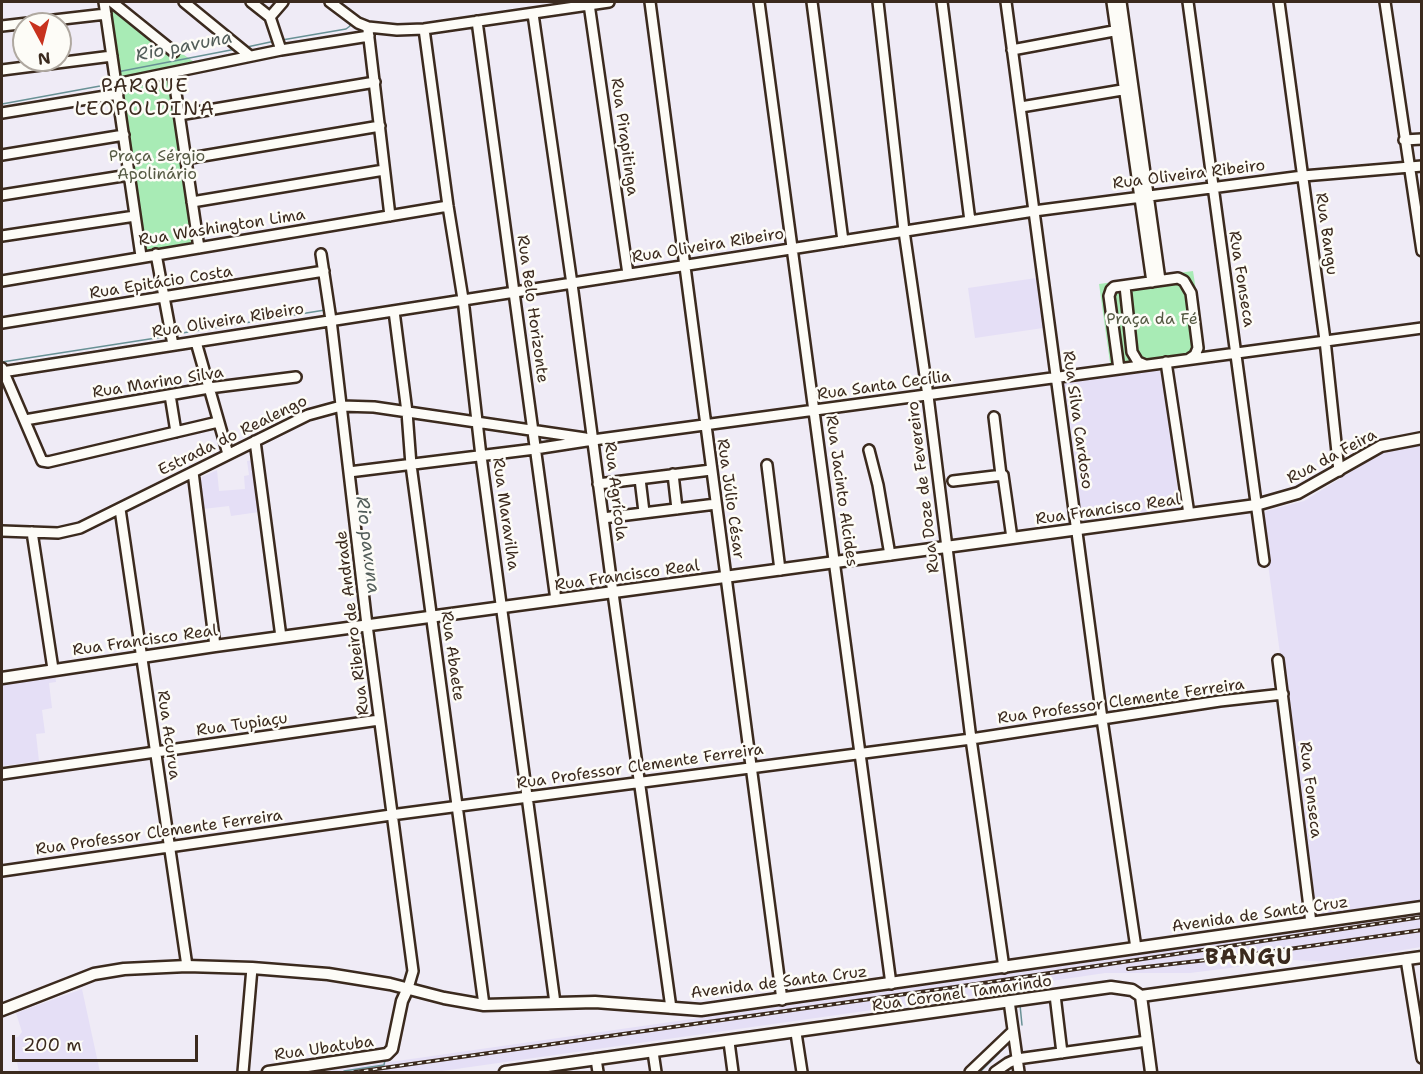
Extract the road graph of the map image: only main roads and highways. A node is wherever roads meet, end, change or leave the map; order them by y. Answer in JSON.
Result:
{"nodes":[{"id":1,"x":1422,"y":438,"type":"edge"},
{"id":2,"x":1256,"y":505,"type":"joint"},
{"id":3,"x":2,"y":675,"type":"edge"},
{"id":4,"x":1422,"y":907,"type":"edge"},
{"id":5,"x":1422,"y":957,"type":"edge"},
{"id":6,"x":408,"y":988,"type":"junction"},
{"id":7,"x":1141,"y":996,"type":"junction"},
{"id":8,"x":2,"y":1010,"type":"edge"},
{"id":9,"x":538,"y":1070,"type":"edge"},
{"id":10,"x":268,"y":1072,"type":"edge"},
{"id":11,"x":505,"y":1072,"type":"edge"},
{"id":12,"x":1151,"y":1072,"type":"edge"}],
"edges":[{"from":1,"to":2,"type":"main road","name":"Rua da Feira"},
{"from":2,"to":3,"type":"main road","name":"Rua Francisco Real"},
{"from":4,"to":6,"type":"main road","name":"Avenida de Santa Cruz"},
{"from":5,"to":7,"type":"main road","name":"Rua Coronel Tamarindo"},
{"from":6,"to":8,"type":"main road","name":"Avenida de Santa Cruz"},
{"from":6,"to":10,"type":"main road","name":"Rua Ubatuba"},
{"from":7,"to":9,"type":"main road","name":"Rua Coronel Tamarindo"},
{"from":7,"to":12,"type":"main road"},
{"from":9,"to":11,"type":"main road","name":"Rua Coronel Tamarindo"}]}
